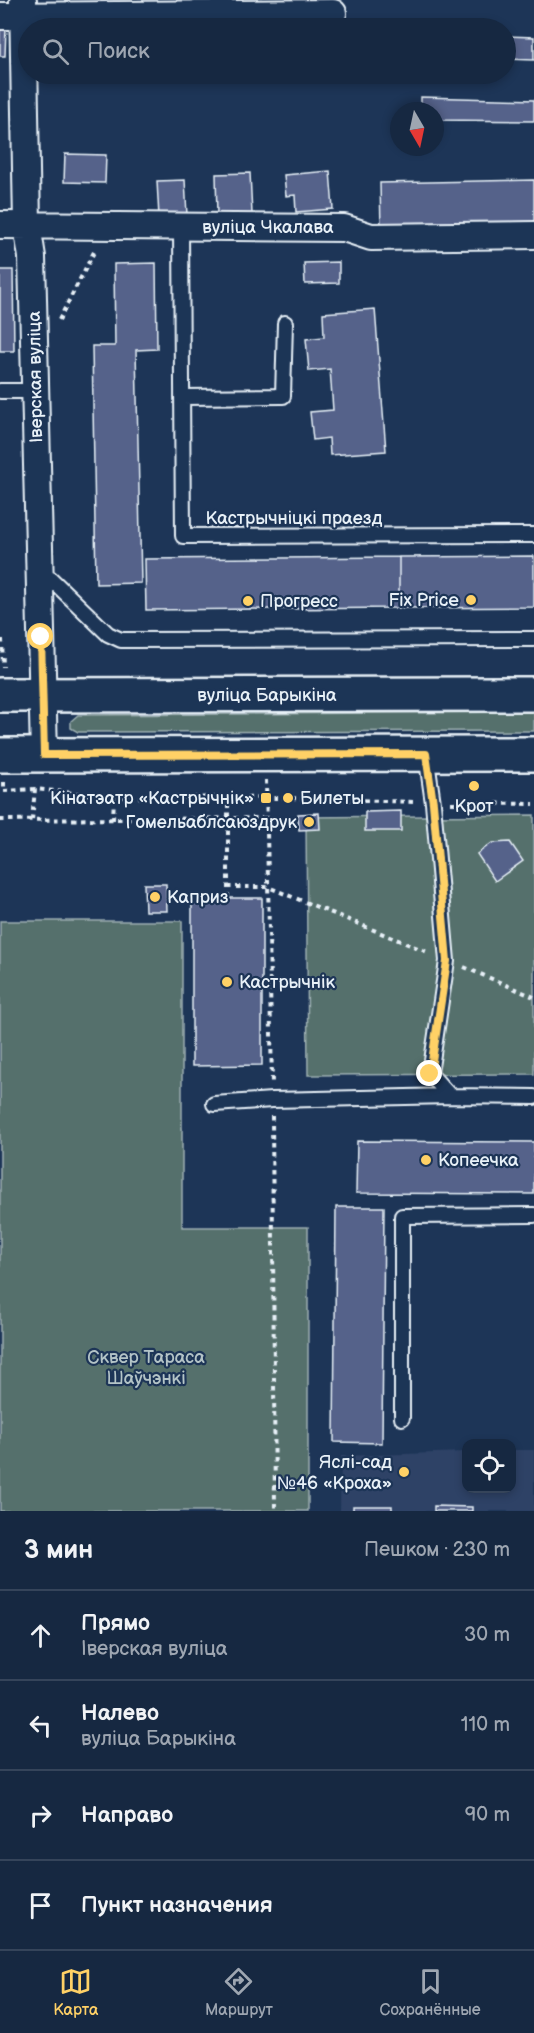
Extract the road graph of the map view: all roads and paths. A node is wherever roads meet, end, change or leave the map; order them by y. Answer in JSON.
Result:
{"nodes":[{"id":1,"x":15,"y":11,"type":"edge"},
{"id":2,"x":333,"y":13,"type":"dead end"},
{"id":3,"x":18,"y":64,"type":"edge"},
{"id":4,"x":19,"y":84,"type":"edge"},
{"id":5,"x":0,"y":225,"type":"edge"},
{"id":6,"x":27,"y":225,"type":"junction"},
{"id":7,"x":182,"y":227,"type":"junction"},
{"id":8,"x":534,"y":235,"type":"edge"},
{"id":9,"x":97,"y":246,"type":"dead end"},
{"id":10,"x":285,"y":323,"type":"dead end"},
{"id":11,"x":56,"y":326,"type":"dead end"},
{"id":12,"x":0,"y":391,"type":"edge"},
{"id":13,"x":36,"y":391,"type":"junction"},
{"id":14,"x":182,"y":397,"type":"junction"},
{"id":15,"x":534,"y":535,"type":"edge"},
{"id":16,"x":40,"y":576,"type":"junction"},
{"id":17,"x":3,"y":639,"type":"dead end"},
{"id":18,"x":534,"y":639,"type":"edge"},
{"id":19,"x":1,"y":685,"type":"edge"},
{"id":20,"x":534,"y":694,"type":"edge"},
{"id":21,"x":43,"y":695,"type":"junction"},
{"id":22,"x":426,"y":754,"type":"junction"},
{"id":23,"x":534,"y":754,"type":"edge"},
{"id":24,"x":0,"y":755,"type":"edge"},
{"id":25,"x":44,"y":755,"type":"junction"},
{"id":26,"x":35,"y":789,"type":"junction"},
{"id":27,"x":4,"y":791,"type":"dead end"},
{"id":28,"x":114,"y":797,"type":"junction"},
{"id":29,"x":228,"y":798,"type":"junction"},
{"id":30,"x":266,"y":798,"type":"junction"},
{"id":31,"x":316,"y":799,"type":"dead end"},
{"id":32,"x":267,"y":818,"type":"junction"},
{"id":33,"x":228,"y":819,"type":"junction"},
{"id":34,"x":0,"y":820,"type":"edge"},
{"id":35,"x":32,"y":820,"type":"junction"},
{"id":36,"x":113,"y":820,"type":"junction"},
{"id":37,"x":227,"y":887,"type":"junction"},
{"id":38,"x":268,"y":887,"type":"junction"},
{"id":39,"x":228,"y":898,"type":"dead end"},
{"id":40,"x":447,"y":961,"type":"junction"},
{"id":41,"x":534,"y":996,"type":"edge"},
{"id":42,"x":450,"y":1096,"type":"junction"},
{"id":43,"x":534,"y":1097,"type":"edge"},
{"id":44,"x":272,"y":1100,"type":"junction"},
{"id":45,"x":214,"y":1104,"type":"dead end"},
{"id":46,"x":534,"y":1215,"type":"edge"},
{"id":47,"x":402,"y":1418,"type":"dead end"},
{"id":48,"x":275,"y":1511,"type":"edge"}],
"edges":[{"from":1,"to":2,"type":"street"},
{"from":1,"to":3,"type":"street","name":"Іверская вуліца"},
{"from":4,"to":6,"type":"street","name":"Іверская вуліца"},
{"from":5,"to":6,"type":"street","name":"вуліца Чкалава"},
{"from":6,"to":7,"type":"street","name":"вуліца Чкалава"},
{"from":6,"to":13,"type":"street","name":"Іверская вуліца"},
{"from":7,"to":8,"type":"street","name":"вуліца Чкалава"},
{"from":7,"to":14,"type":"lane","name":"Кастрычніцкі праезд"},
{"from":9,"to":11,"type":"path"},
{"from":10,"to":14,"type":"lane"},
{"from":12,"to":13,"type":"lane"},
{"from":13,"to":16,"type":"street","name":"Іверская вуліца"},
{"from":14,"to":15,"type":"lane","name":"Кастрычніцкі праезд"},
{"from":16,"to":18,"type":"lane"},
{"from":16,"to":21,"type":"street","name":"Іверская вуліца"},
{"from":17,"to":19,"type":"path"},
{"from":19,"to":21,"type":"main road","name":"вуліца Барыкіна"},
{"from":20,"to":21,"type":"main road","name":"вуліца Барыкіна"},
{"from":21,"to":25,"type":"street","name":"Іверская вуліца"},
{"from":22,"to":23,"type":"main road"},
{"from":22,"to":25,"type":"main road"},
{"from":22,"to":40,"type":"lane"},
{"from":24,"to":25,"type":"main road"},
{"from":26,"to":27,"type":"path"},
{"from":26,"to":28,"type":"path"},
{"from":26,"to":35,"type":"path"},
{"from":28,"to":29,"type":"path"},
{"from":28,"to":36,"type":"path"},
{"from":29,"to":30,"type":"path"},
{"from":29,"to":33,"type":"path"},
{"from":30,"to":31,"type":"path"},
{"from":30,"to":32,"type":"path"},
{"from":32,"to":33,"type":"path"},
{"from":32,"to":38,"type":"path"},
{"from":33,"to":36,"type":"path"},
{"from":33,"to":37,"type":"path"},
{"from":34,"to":35,"type":"path"},
{"from":35,"to":36,"type":"path"},
{"from":37,"to":38,"type":"path"},
{"from":37,"to":39,"type":"path"},
{"from":38,"to":40,"type":"path"},
{"from":38,"to":44,"type":"path"},
{"from":40,"to":41,"type":"path"},
{"from":40,"to":42,"type":"lane"},
{"from":42,"to":43,"type":"lane"},
{"from":42,"to":44,"type":"lane"},
{"from":44,"to":45,"type":"lane"},
{"from":44,"to":48,"type":"path"},
{"from":46,"to":47,"type":"lane"}]}
